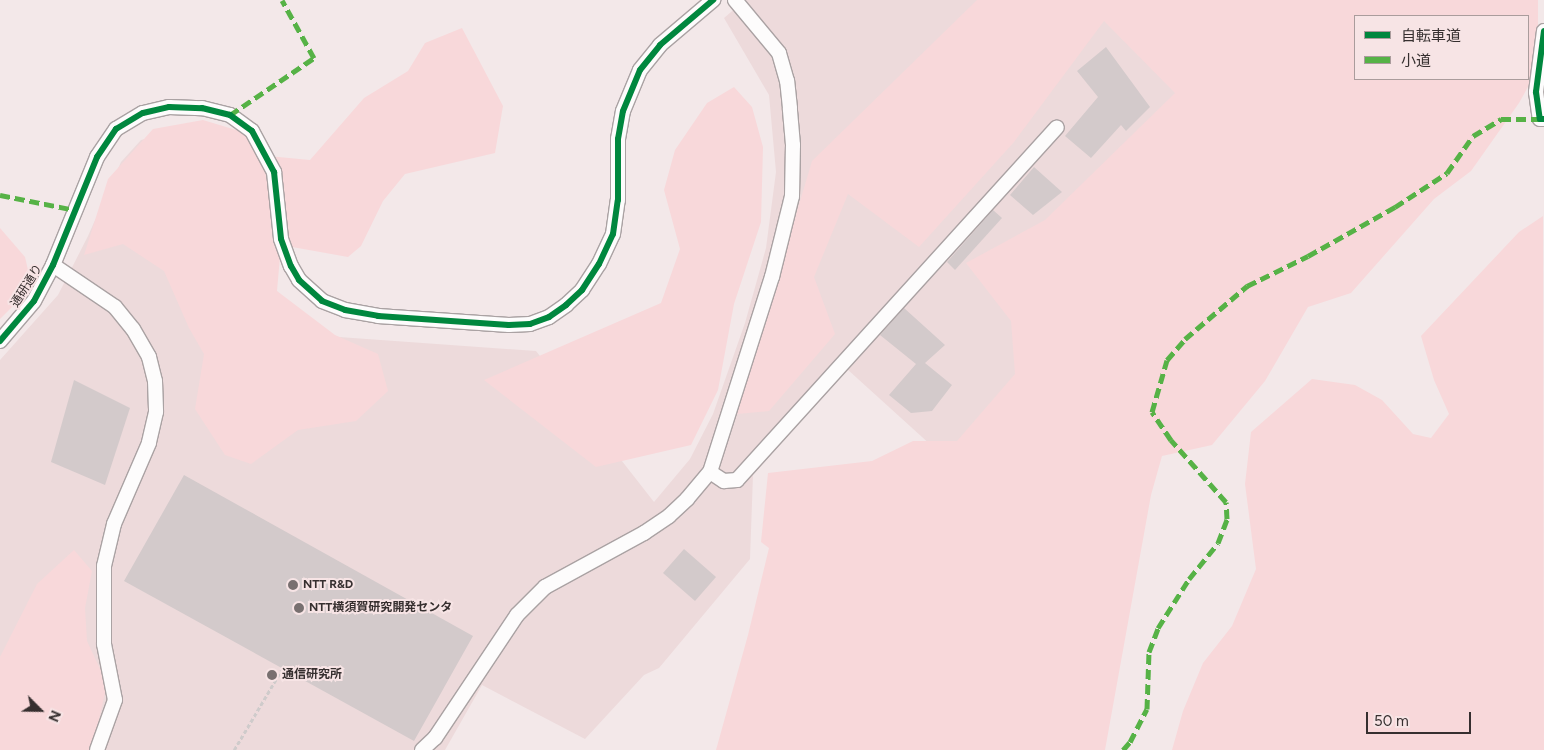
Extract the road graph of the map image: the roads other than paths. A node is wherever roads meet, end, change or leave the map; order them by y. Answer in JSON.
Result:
{"nodes":[{"id":1,"x":713,"y":0,"type":"edge"},
{"id":2,"x":734,"y":0,"type":"edge"},
{"id":3,"x":1544,"y":31,"type":"edge"},
{"id":4,"x":1544,"y":119,"type":"edge"},
{"id":5,"x":1057,"y":127,"type":"dead end"},
{"id":6,"x":53,"y":266,"type":"junction"},
{"id":7,"x":0,"y":341,"type":"edge"},
{"id":8,"x":710,"y":472,"type":"junction"},
{"id":9,"x":97,"y":750,"type":"edge"},
{"id":10,"x":422,"y":750,"type":"edge"}],
"edges":[{"from":1,"to":6,"type":"street","name":"通研通り"},
{"from":2,"to":8,"type":"street"},
{"from":3,"to":4,"type":"street"},
{"from":5,"to":8,"type":"street"},
{"from":6,"to":7,"type":"street","name":"通研通り"},
{"from":6,"to":9,"type":"street"},
{"from":8,"to":10,"type":"street"}]}
